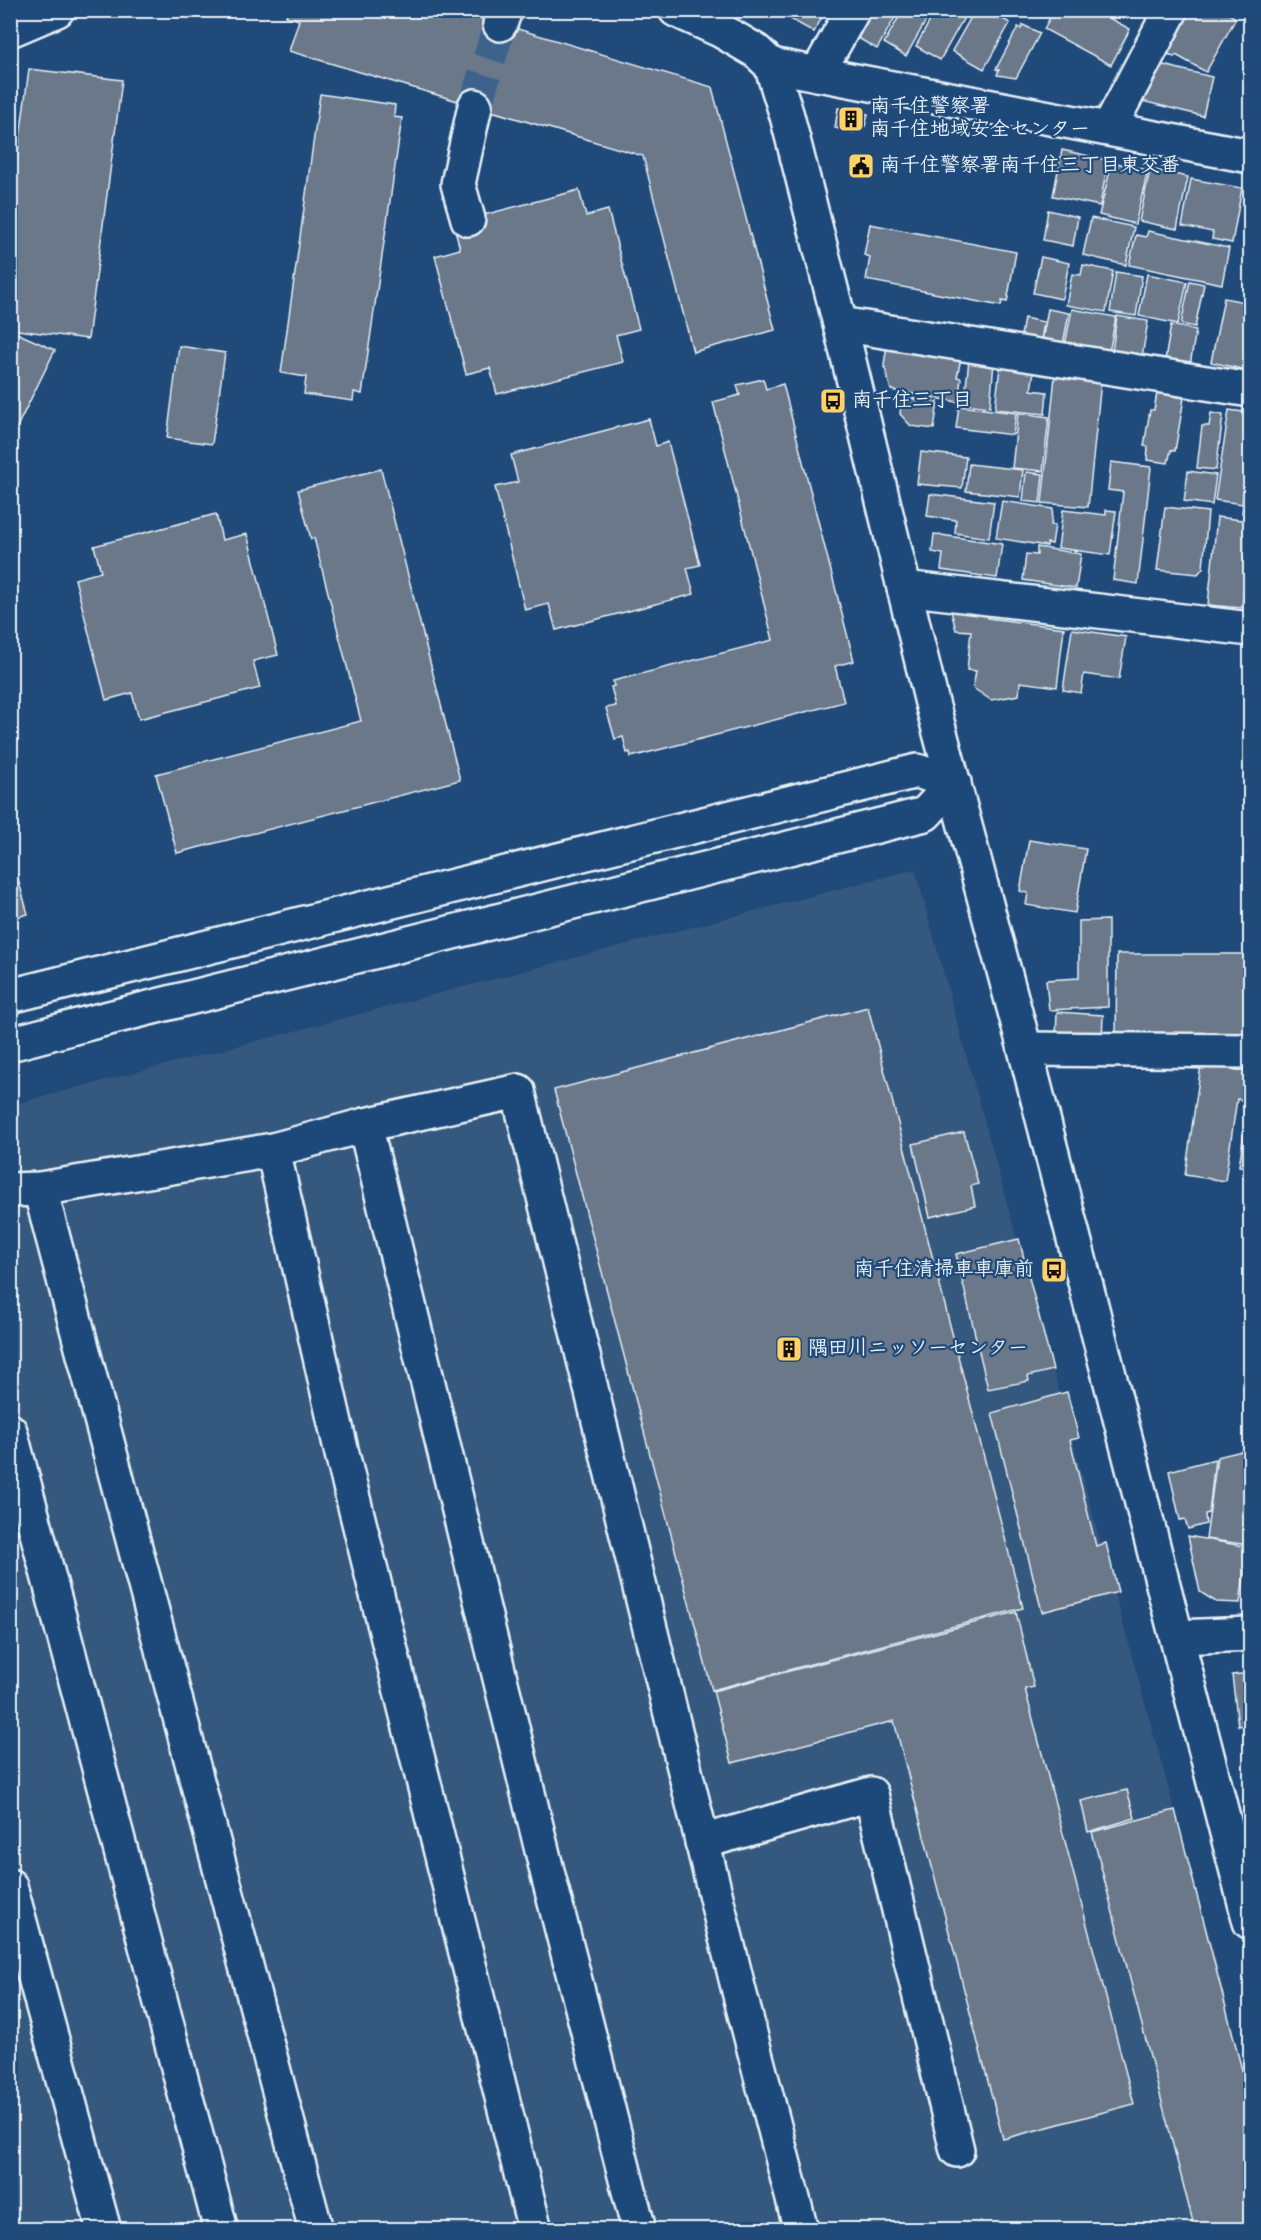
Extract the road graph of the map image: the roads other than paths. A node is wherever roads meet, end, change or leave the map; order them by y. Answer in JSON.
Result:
{"nodes":[{"id":1,"x":57,"y":10,"type":"edge"},
{"id":2,"x":676,"y":10,"type":"edge"},
{"id":3,"x":853,"y":10,"type":"edge"},
{"id":4,"x":1171,"y":10,"type":"edge"},
{"id":5,"x":10,"y":30,"type":"edge"},
{"id":6,"x":771,"y":65,"type":"junction"},
{"id":7,"x":817,"y":74,"type":"junction"},
{"id":8,"x":475,"y":106,"type":"tunnel mouth"},
{"id":9,"x":1109,"y":128,"type":"junction"},
{"id":10,"x":1251,"y":156,"type":"edge"},
{"id":11,"x":468,"y":219,"type":"dead end"},
{"id":12,"x":840,"y":324,"type":"junction"},
{"id":13,"x":1251,"y":390,"type":"edge"},
{"id":14,"x":904,"y":588,"type":"junction"},
{"id":15,"x":1251,"y":629,"type":"edge"},
{"id":16,"x":954,"y":783,"type":"junction"},
{"id":17,"x":10,"y":996,"type":"edge"},
{"id":18,"x":10,"y":1044,"type":"edge"},
{"id":19,"x":1025,"y":1049,"type":"junction"},
{"id":20,"x":1251,"y":1051,"type":"edge"},
{"id":21,"x":365,"y":1125,"type":"junction"},
{"id":22,"x":273,"y":1150,"type":"junction"},
{"id":23,"x":25,"y":1190,"type":"edge"},
{"id":24,"x":10,"y":1431,"type":"edge"},
{"id":25,"x":1251,"y":1634,"type":"edge"},
{"id":26,"x":1177,"y":1637,"type":"junction"},
{"id":27,"x":702,"y":1842,"type":"junction"},
{"id":28,"x":10,"y":1886,"type":"edge"},
{"id":29,"x":1251,"y":1922,"type":"edge"},
{"id":30,"x":957,"y":2150,"type":"dead end"},
{"id":31,"x":104,"y":2229,"type":"edge"},
{"id":32,"x":221,"y":2229,"type":"edge"},
{"id":33,"x":316,"y":2229,"type":"edge"},
{"id":34,"x":535,"y":2229,"type":"edge"},
{"id":35,"x":639,"y":2229,"type":"edge"},
{"id":36,"x":801,"y":2229,"type":"edge"}],
"edges":[{"from":1,"to":5,"type":"street"},
{"from":2,"to":6,"type":"street"},
{"from":3,"to":7,"type":"street"},
{"from":4,"to":9,"type":"street"},
{"from":6,"to":7,"type":"street"},
{"from":6,"to":12,"type":"street"},
{"from":7,"to":9,"type":"street"},
{"from":8,"to":11,"type":"street"},
{"from":9,"to":10,"type":"street"},
{"from":12,"to":13,"type":"street"},
{"from":12,"to":14,"type":"street"},
{"from":14,"to":15,"type":"street"},
{"from":14,"to":16,"type":"street"},
{"from":16,"to":17,"type":"street"},
{"from":16,"to":18,"type":"street"},
{"from":16,"to":19,"type":"street"},
{"from":19,"to":20,"type":"street"},
{"from":19,"to":26,"type":"street"},
{"from":21,"to":22,"type":"street"},
{"from":21,"to":27,"type":"street"},
{"from":21,"to":35,"type":"street"},
{"from":22,"to":23,"type":"street"},
{"from":22,"to":34,"type":"street"},
{"from":23,"to":33,"type":"street"},
{"from":24,"to":32,"type":"street"},
{"from":25,"to":26,"type":"street"},
{"from":26,"to":29,"type":"street"},
{"from":27,"to":30,"type":"street"},
{"from":27,"to":36,"type":"street"},
{"from":28,"to":31,"type":"street"}]}
